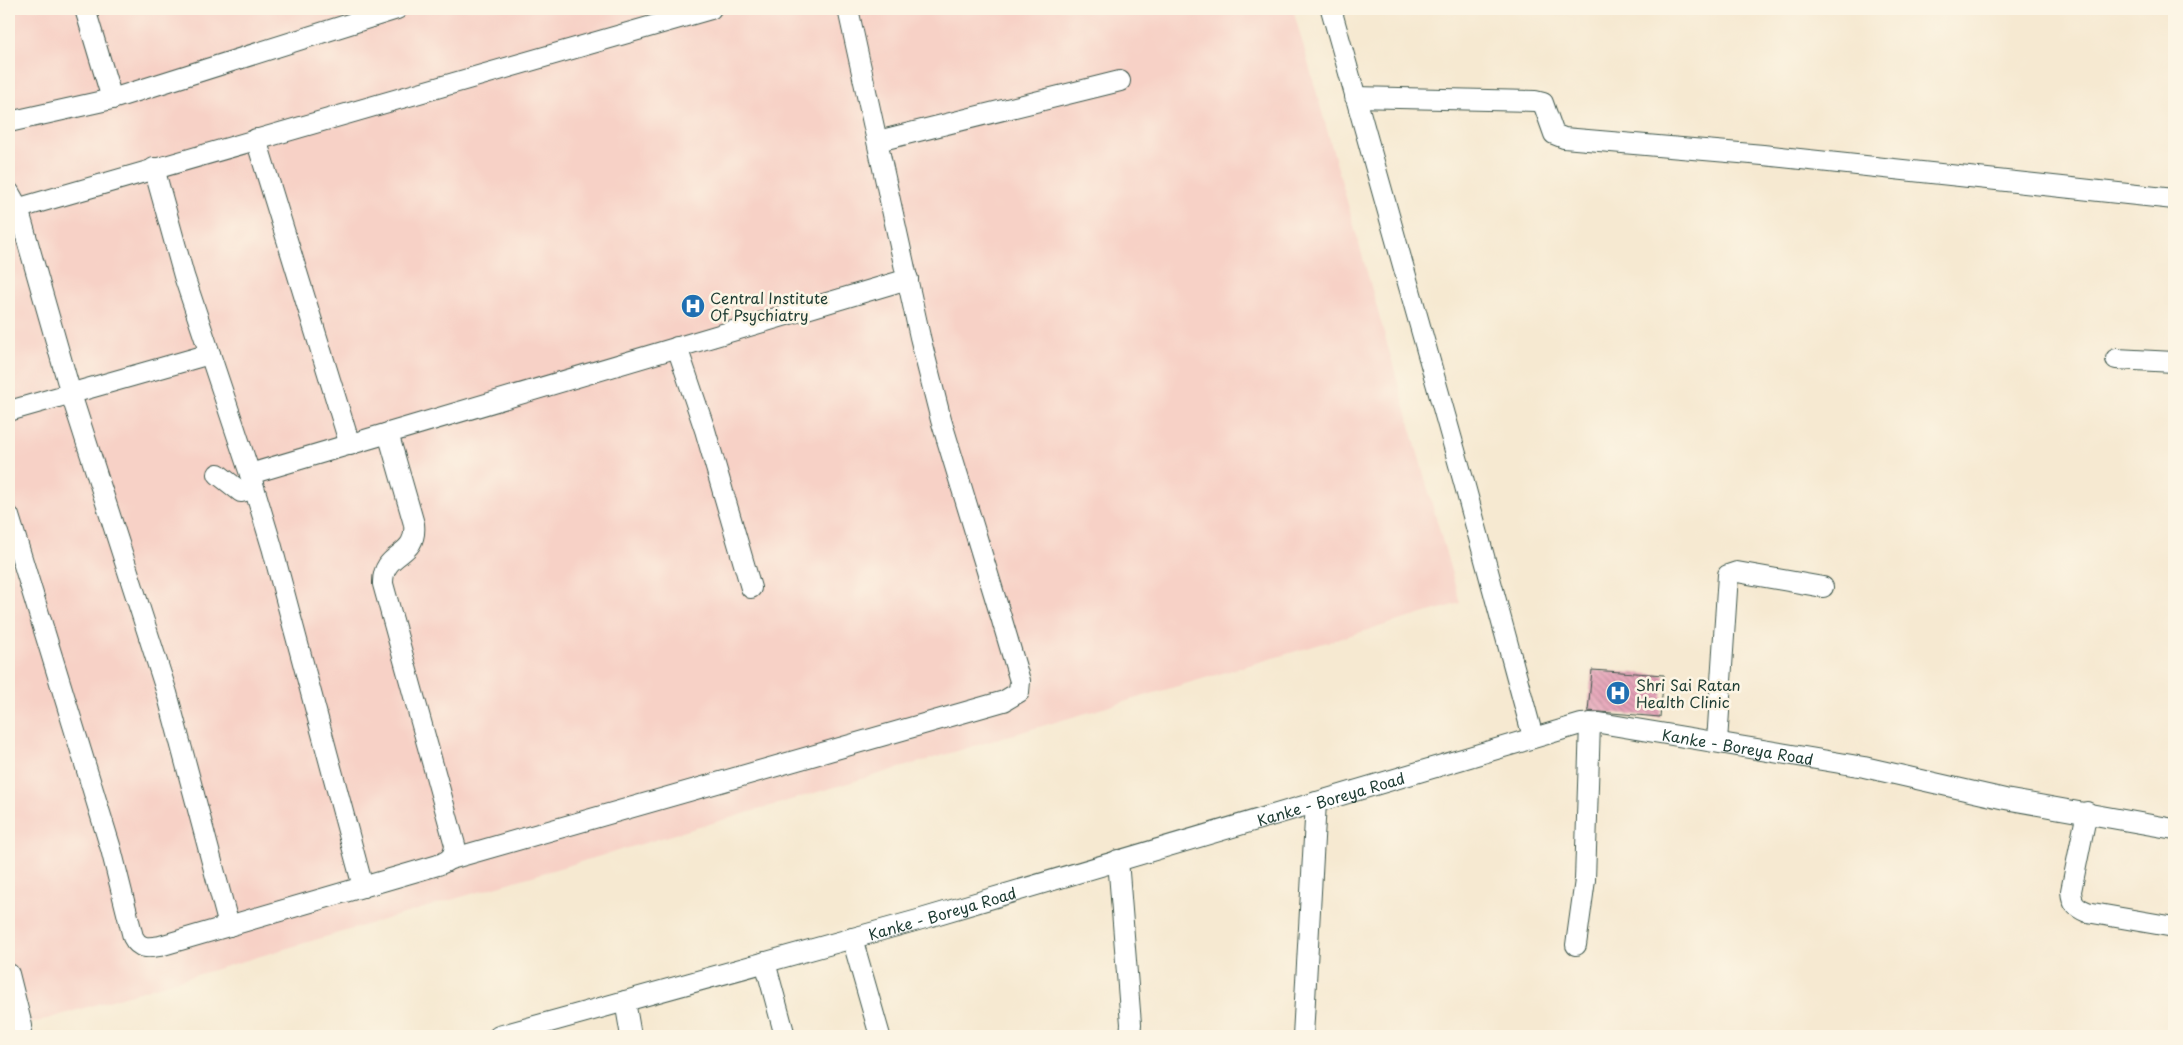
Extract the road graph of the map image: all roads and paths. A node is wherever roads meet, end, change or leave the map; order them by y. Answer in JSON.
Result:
{"nodes":[{"id":1,"x":85,"y":9,"type":"edge"},
{"id":2,"x":397,"y":9,"type":"edge"},
{"id":3,"x":711,"y":9,"type":"edge"},
{"id":4,"x":848,"y":9,"type":"edge"},
{"id":5,"x":1331,"y":9,"type":"edge"},
{"id":6,"x":1120,"y":81,"type":"dead end"},
{"id":7,"x":1355,"y":98,"type":"junction"},
{"id":8,"x":112,"y":100,"type":"junction"},
{"id":9,"x":9,"y":122,"type":"edge"},
{"id":10,"x":256,"y":139,"type":"junction"},
{"id":11,"x":878,"y":141,"type":"junction"},
{"id":12,"x":154,"y":168,"type":"junction"},
{"id":13,"x":2174,"y":199,"type":"edge"},
{"id":14,"x":12,"y":204,"type":"edge"},
{"id":15,"x":908,"y":278,"type":"junction"},
{"id":16,"x":677,"y":347,"type":"junction"},
{"id":17,"x":210,"y":354,"type":"junction"},
{"id":18,"x":2116,"y":359,"type":"dead end"},
{"id":19,"x":2174,"y":362,"type":"edge"},
{"id":20,"x":71,"y":394,"type":"junction"},
{"id":21,"x":9,"y":411,"type":"edge"},
{"id":22,"x":388,"y":433,"type":"junction"},
{"id":23,"x":350,"y":444,"type":"junction"},
{"id":24,"x":218,"y":474,"type":"dead end"},
{"id":25,"x":252,"y":482,"type":"junction"},
{"id":26,"x":9,"y":516,"type":"edge"},
{"id":27,"x":1823,"y":587,"type":"dead end"},
{"id":28,"x":751,"y":588,"type":"dead end"},
{"id":29,"x":1590,"y":723,"type":"junction"},
{"id":30,"x":1533,"y":737,"type":"junction"},
{"id":31,"x":1717,"y":742,"type":"junction"},
{"id":32,"x":1316,"y":802,"type":"junction"},
{"id":33,"x":2087,"y":812,"type":"junction"},
{"id":34,"x":2174,"y":829,"type":"edge"},
{"id":35,"x":450,"y":858,"type":"junction"},
{"id":36,"x":1118,"y":860,"type":"junction"},
{"id":37,"x":363,"y":887,"type":"junction"},
{"id":38,"x":229,"y":926,"type":"junction"},
{"id":39,"x":2174,"y":927,"type":"edge"},
{"id":40,"x":852,"y":938,"type":"junction"},
{"id":41,"x":1576,"y":945,"type":"dead end"},
{"id":42,"x":765,"y":962,"type":"junction"},
{"id":43,"x":9,"y":974,"type":"edge"},
{"id":44,"x":625,"y":1001,"type":"junction"},
{"id":45,"x":22,"y":1026,"type":"dead end"},
{"id":46,"x":499,"y":1036,"type":"edge"},
{"id":47,"x":630,"y":1036,"type":"edge"},
{"id":48,"x":784,"y":1036,"type":"edge"},
{"id":49,"x":880,"y":1036,"type":"edge"},
{"id":50,"x":1130,"y":1036,"type":"edge"},
{"id":51,"x":1303,"y":1036,"type":"edge"}],
"edges":[{"from":1,"to":8,"type":"street"},
{"from":2,"to":8,"type":"street"},
{"from":3,"to":10,"type":"street"},
{"from":4,"to":11,"type":"street"},
{"from":5,"to":7,"type":"street"},
{"from":6,"to":11,"type":"street"},
{"from":7,"to":13,"type":"street"},
{"from":7,"to":30,"type":"street"},
{"from":8,"to":9,"type":"street"},
{"from":10,"to":12,"type":"street"},
{"from":10,"to":23,"type":"street"},
{"from":11,"to":15,"type":"street"},
{"from":12,"to":14,"type":"street"},
{"from":12,"to":17,"type":"street"},
{"from":14,"to":20,"type":"street"},
{"from":15,"to":16,"type":"street"},
{"from":15,"to":35,"type":"street"},
{"from":16,"to":22,"type":"street"},
{"from":16,"to":28,"type":"street"},
{"from":17,"to":20,"type":"street"},
{"from":17,"to":25,"type":"street"},
{"from":18,"to":19,"type":"street"},
{"from":20,"to":21,"type":"street"},
{"from":20,"to":38,"type":"street"},
{"from":22,"to":23,"type":"street"},
{"from":22,"to":35,"type":"street"},
{"from":23,"to":25,"type":"street"},
{"from":24,"to":25,"type":"street"},
{"from":25,"to":37,"type":"street"},
{"from":26,"to":38,"type":"street"},
{"from":27,"to":31,"type":"street"},
{"from":29,"to":30,"type":"street","name":"Kanke - Boreya Road"},
{"from":29,"to":31,"type":"street","name":"Kanke - Boreya Road"},
{"from":29,"to":41,"type":"street"},
{"from":30,"to":32,"type":"street","name":"Kanke - Boreya Road"},
{"from":31,"to":33,"type":"street","name":"Kanke - Boreya Road"},
{"from":32,"to":36,"type":"street","name":"Kanke - Boreya Road"},
{"from":32,"to":51,"type":"street"},
{"from":33,"to":34,"type":"street","name":"Kanke - Boreya Road"},
{"from":33,"to":39,"type":"street"},
{"from":35,"to":37,"type":"street"},
{"from":36,"to":40,"type":"street","name":"Kanke - Boreya Road"},
{"from":36,"to":50,"type":"street"},
{"from":37,"to":38,"type":"street"},
{"from":40,"to":42,"type":"street","name":"Kanke - Boreya Road"},
{"from":40,"to":49,"type":"street"},
{"from":42,"to":44,"type":"street","name":"Kanke - Boreya Road"},
{"from":42,"to":48,"type":"street"},
{"from":43,"to":45,"type":"street"},
{"from":44,"to":46,"type":"street","name":"Kanke - Boreya Road"},
{"from":44,"to":47,"type":"street"}]}
